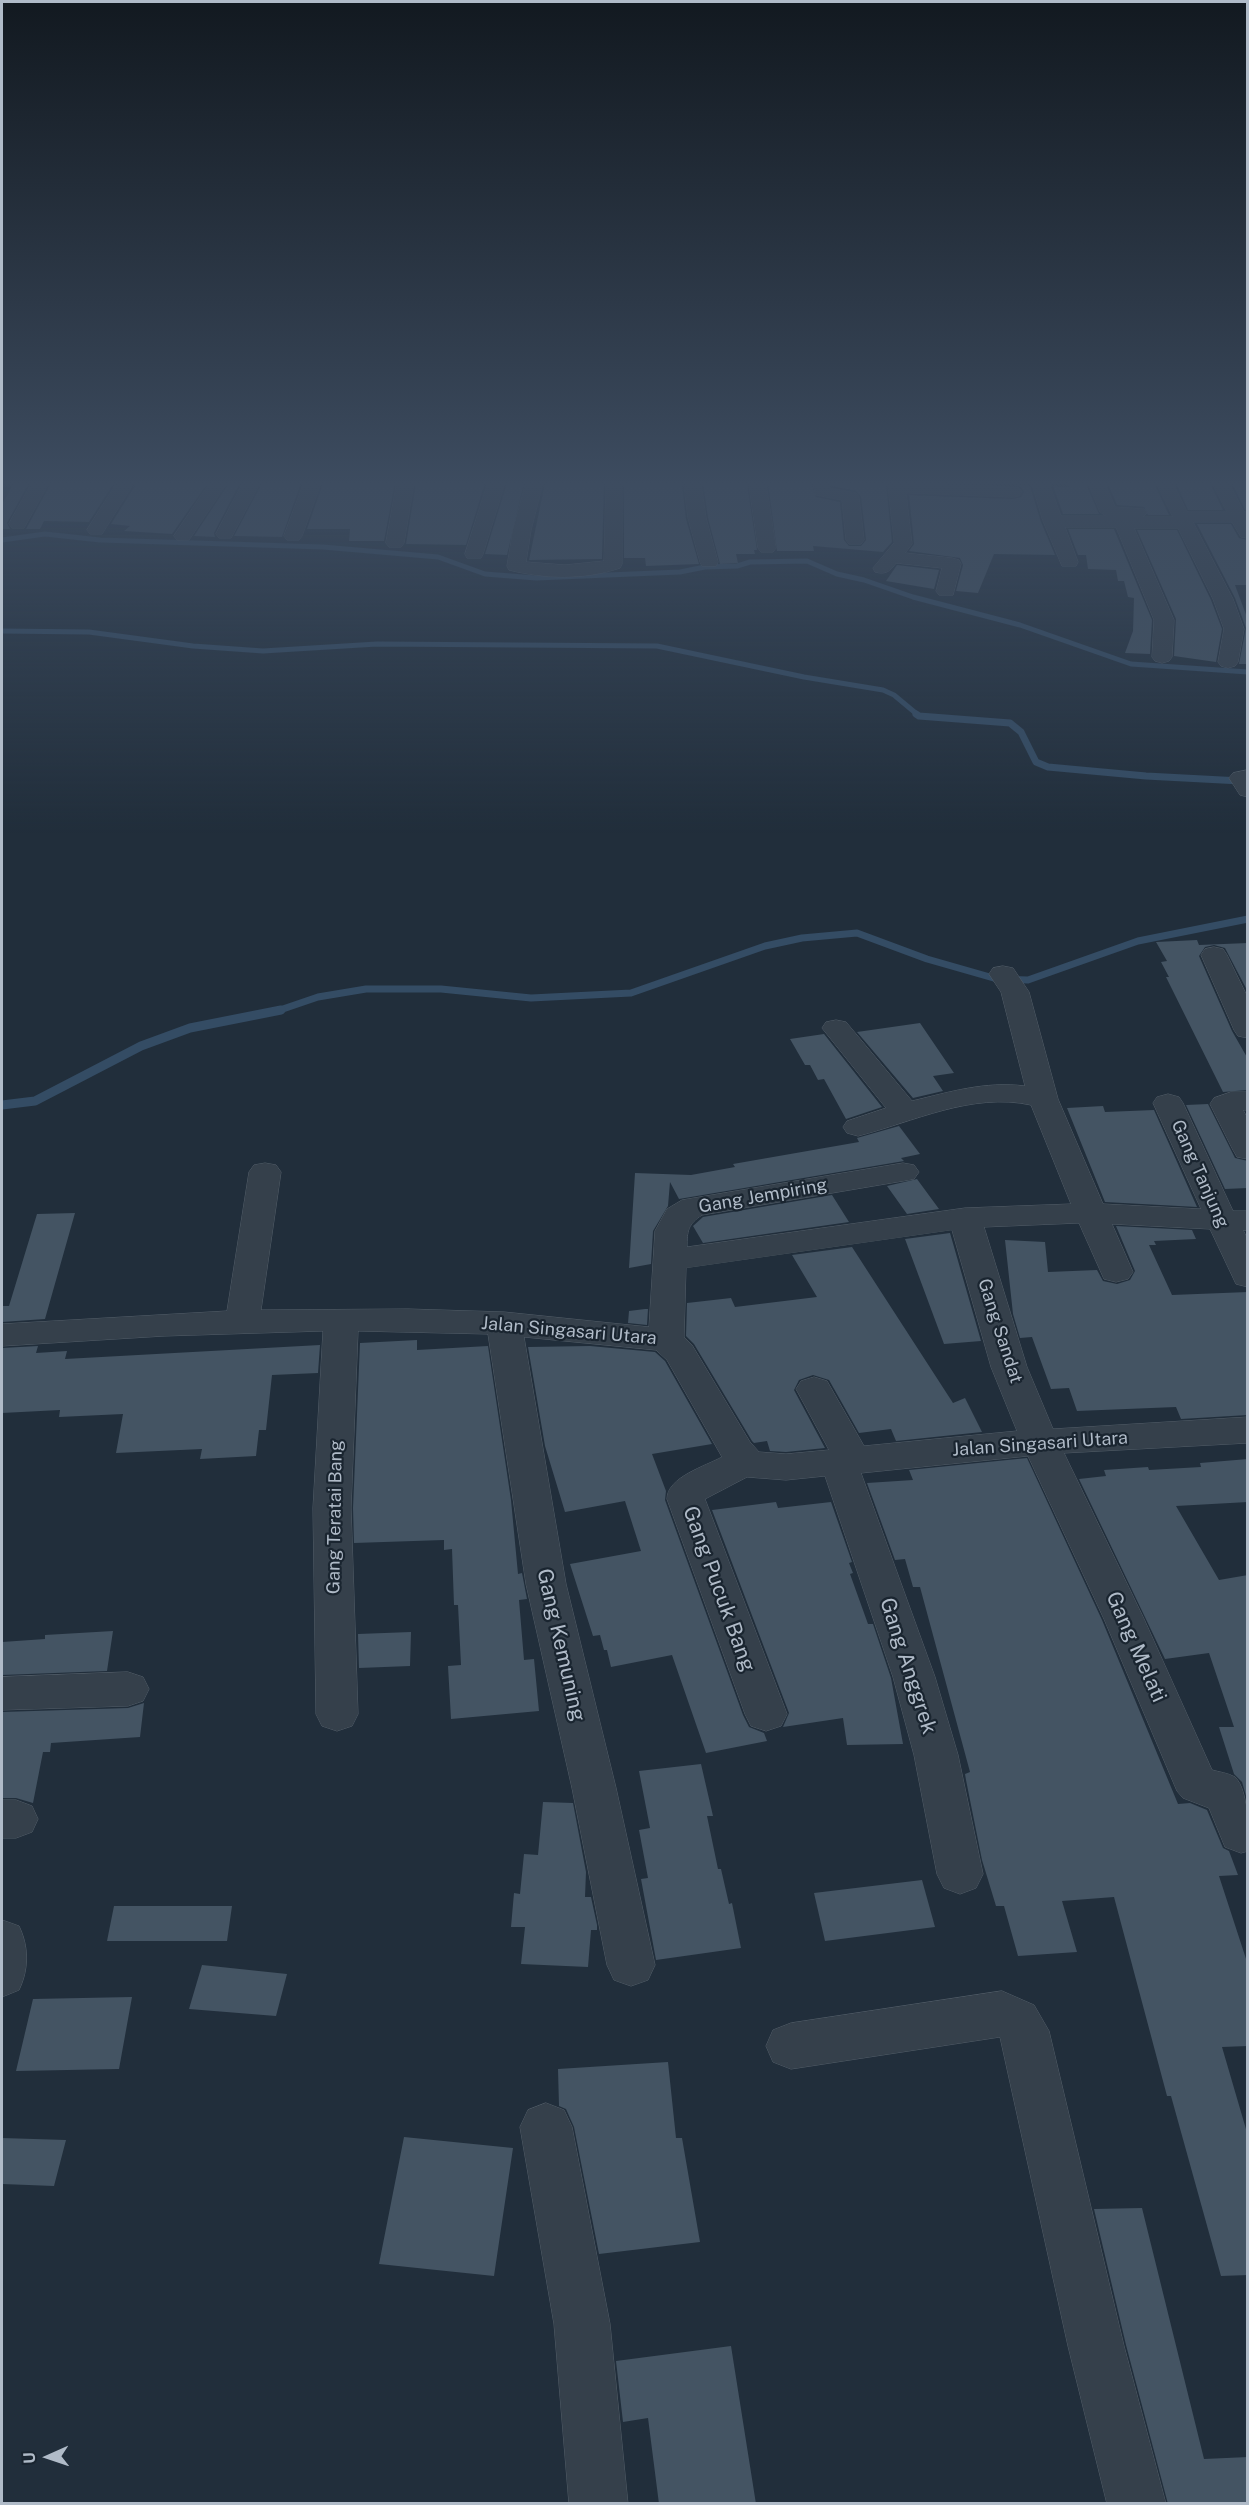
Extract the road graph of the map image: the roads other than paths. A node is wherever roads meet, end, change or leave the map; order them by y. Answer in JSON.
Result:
{"nodes":[{"id":1,"x":1155,"y":600,"type":"edge"},
{"id":2,"x":1223,"y":600,"type":"edge"},
{"id":3,"x":1162,"y":657,"type":"dead end"},
{"id":4,"x":1228,"y":662,"type":"dead end"},
{"id":5,"x":1214,"y":955,"type":"dead end"},
{"id":6,"x":1009,"y":983,"type":"dead end"},
{"id":7,"x":836,"y":1028,"type":"dead end"},
{"id":8,"x":1248,"y":1030,"type":"edge"},
{"id":9,"x":1043,"y":1099,"type":"junction"},
{"id":10,"x":1248,"y":1101,"type":"edge"},
{"id":11,"x":1168,"y":1103,"type":"dead end"},
{"id":12,"x":905,"y":1112,"type":"junction"},
{"id":13,"x":858,"y":1128,"type":"dead end"},
{"id":14,"x":1248,"y":1150,"type":"edge"},
{"id":15,"x":903,"y":1172,"type":"dead end"},
{"id":16,"x":265,"y":1173,"type":"dead end"},
{"id":17,"x":1091,"y":1213,"type":"junction"},
{"id":18,"x":965,"y":1218,"type":"junction"},
{"id":19,"x":1234,"y":1220,"type":"edge"},
{"id":20,"x":670,"y":1260,"type":"junction"},
{"id":21,"x":1116,"y":1272,"type":"dead end"},
{"id":22,"x":1248,"y":1277,"type":"edge"},
{"id":23,"x":341,"y":1320,"type":"junction"},
{"id":24,"x":242,"y":1323,"type":"junction"},
{"id":25,"x":504,"y":1323,"type":"junction"},
{"id":26,"x":2,"y":1335,"type":"edge"},
{"id":27,"x":666,"y":1340,"type":"junction"},
{"id":28,"x":814,"y":1389,"type":"dead end"},
{"id":29,"x":1248,"y":1430,"type":"edge"},
{"id":30,"x":1040,"y":1442,"type":"junction"},
{"id":31,"x":746,"y":1461,"type":"junction"},
{"id":32,"x":846,"y":1461,"type":"junction"},
{"id":33,"x":128,"y":1689,"type":"dead end"},
{"id":34,"x":2,"y":1695,"type":"edge"},
{"id":35,"x":337,"y":1714,"type":"dead end"},
{"id":36,"x":766,"y":1714,"type":"dead end"},
{"id":37,"x":1241,"y":1834,"type":"dead end"},
{"id":38,"x":960,"y":1874,"type":"dead end"},
{"id":39,"x":2,"y":1941,"type":"edge"},
{"id":40,"x":631,"y":1965,"type":"dead end"},
{"id":41,"x":2,"y":1975,"type":"edge"},
{"id":42,"x":791,"y":2046,"type":"dead end"},
{"id":43,"x":546,"y":2127,"type":"dead end"},
{"id":44,"x":599,"y":2504,"type":"edge"},
{"id":45,"x":1137,"y":2504,"type":"edge"}],
"edges":[{"from":1,"to":3,"type":"street"},
{"from":2,"to":4,"type":"street"},
{"from":5,"to":8,"type":"street"},
{"from":6,"to":9,"type":"street"},
{"from":7,"to":12,"type":"street"},
{"from":9,"to":12,"type":"street"},
{"from":9,"to":17,"type":"street"},
{"from":10,"to":14,"type":"street"},
{"from":11,"to":19,"type":"street","name":"Gang Tanjung"},
{"from":12,"to":13,"type":"street"},
{"from":15,"to":20,"type":"street","name":"Gang Jempiring"},
{"from":16,"to":24,"type":"street"},
{"from":17,"to":18,"type":"street"},
{"from":17,"to":19,"type":"street"},
{"from":17,"to":21,"type":"street"},
{"from":18,"to":20,"type":"street"},
{"from":18,"to":30,"type":"street","name":"Gang Sandat"},
{"from":19,"to":22,"type":"street","name":"Gang Tanjung"},
{"from":20,"to":27,"type":"street","name":"Gang Jempiring"},
{"from":23,"to":24,"type":"street","name":"Jalan Singasari Utara"},
{"from":23,"to":25,"type":"street","name":"Jalan Singasari Utara"},
{"from":23,"to":35,"type":"street","name":"Gang Teratai Bang"},
{"from":24,"to":26,"type":"street","name":"Jalan Singasari Utara"},
{"from":25,"to":27,"type":"street","name":"Jalan Singasari Utara"},
{"from":25,"to":40,"type":"street","name":"Gang Kemuning"},
{"from":27,"to":31,"type":"street","name":"Jalan Singasari Utara"},
{"from":28,"to":32,"type":"street","name":"Gang Anggrek"},
{"from":29,"to":30,"type":"street","name":"Jalan Singasari Utara"},
{"from":30,"to":32,"type":"street","name":"Jalan Singasari Utara"},
{"from":30,"to":37,"type":"street","name":"Gang Melati"},
{"from":31,"to":32,"type":"street","name":"Jalan Singasari Utara"},
{"from":31,"to":36,"type":"street","name":"Gang Pucuk Bang"},
{"from":32,"to":38,"type":"street","name":"Gang Anggrek"},
{"from":33,"to":34,"type":"street"},
{"from":39,"to":41,"type":"street"},
{"from":42,"to":45,"type":"street"},
{"from":43,"to":44,"type":"street"}]}
